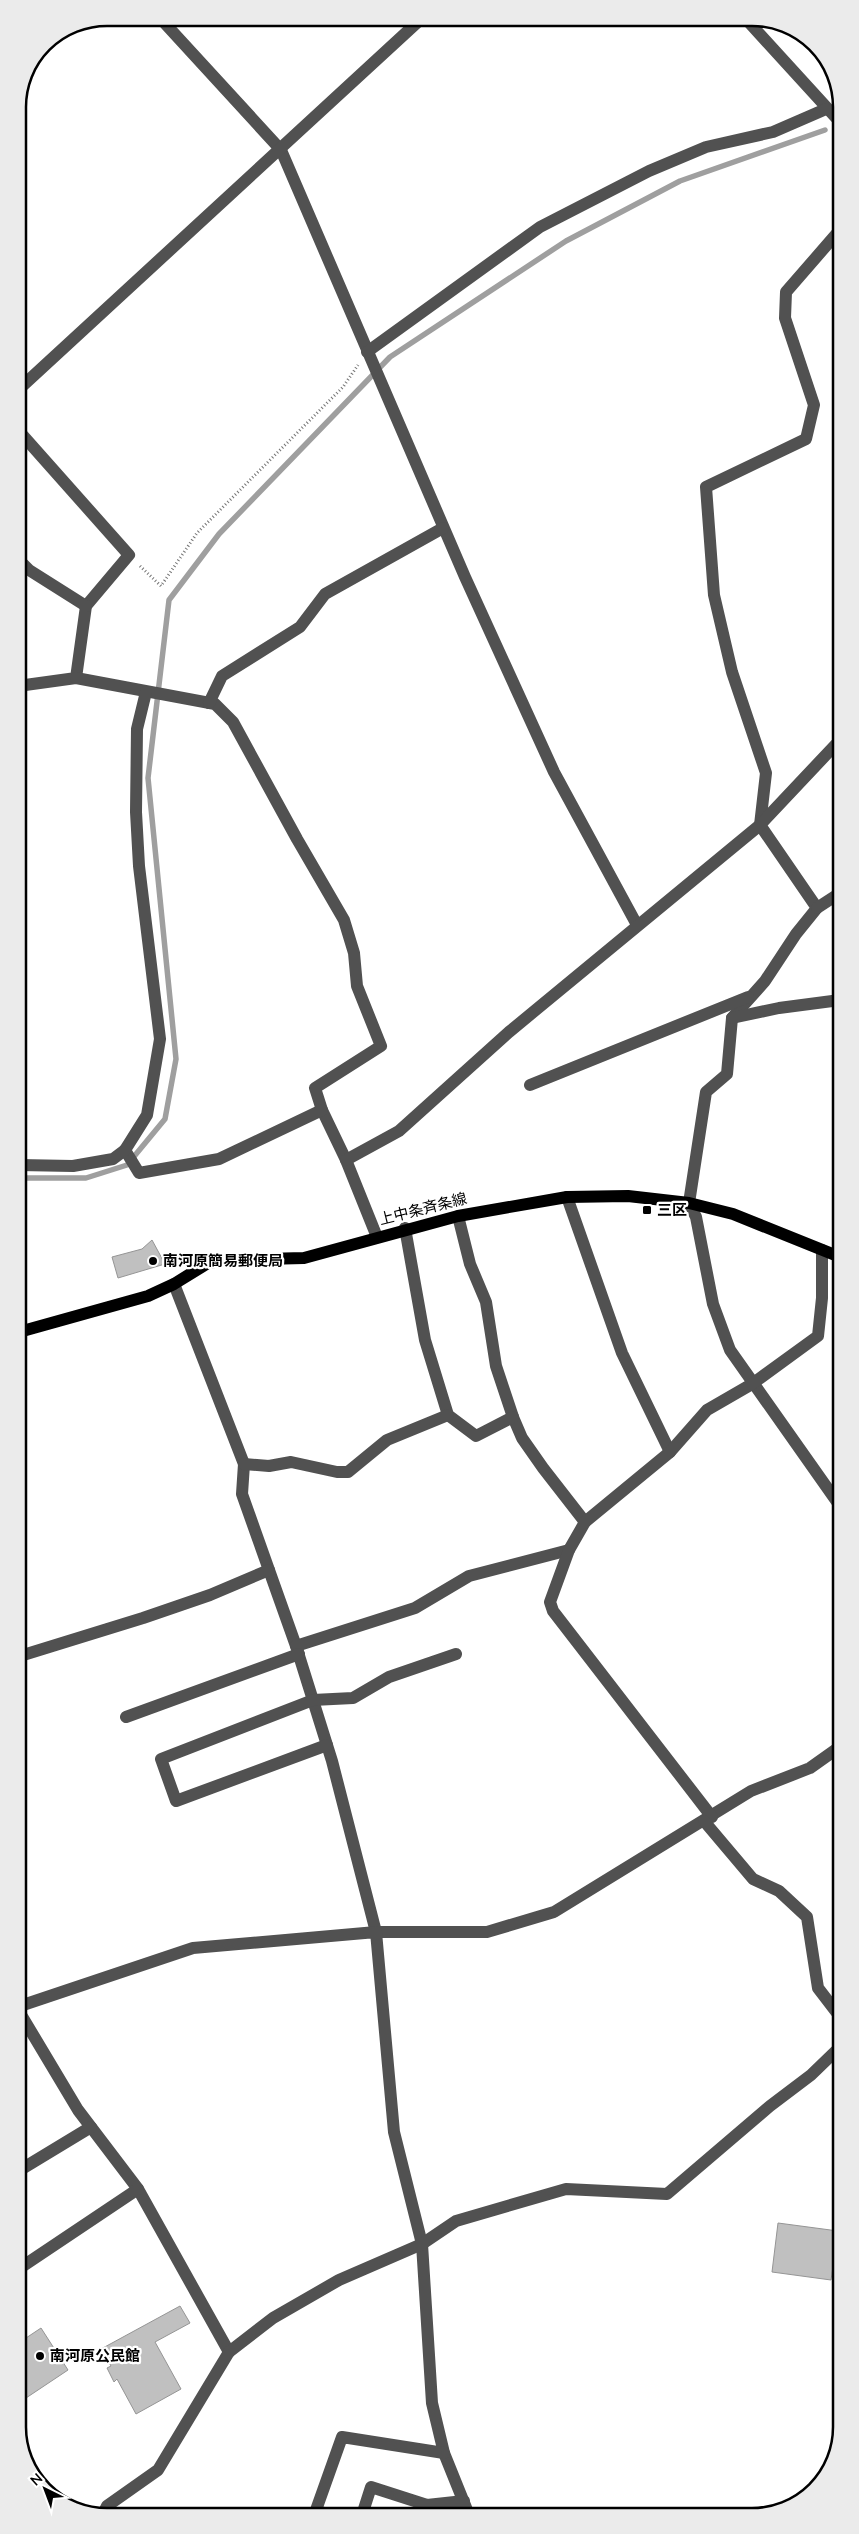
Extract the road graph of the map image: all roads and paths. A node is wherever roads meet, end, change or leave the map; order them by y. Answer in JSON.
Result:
{"nodes":[{"id":1,"x":167,"y":26,"type":"edge"},
{"id":2,"x":413,"y":26,"type":"edge"},
{"id":3,"x":752,"y":26,"type":"edge"},
{"id":4,"x":826,"y":109,"type":"junction"},
{"id":5,"x":833,"y":115,"type":"edge"},
{"id":6,"x":281,"y":150,"type":"junction"},
{"id":7,"x":833,"y":238,"type":"edge"},
{"id":8,"x":367,"y":352,"type":"junction"},
{"id":9,"x":26,"y":383,"type":"edge"},
{"id":10,"x":26,"y":439,"type":"edge"},
{"id":11,"x":443,"y":528,"type":"junction"},
{"id":12,"x":128,"y":555,"type":"junction"},
{"id":13,"x":26,"y":567,"type":"edge"},
{"id":14,"x":86,"y":606,"type":"junction"},
{"id":15,"x":76,"y":678,"type":"junction"},
{"id":16,"x":26,"y":685,"type":"edge"},
{"id":17,"x":146,"y":692,"type":"junction"},
{"id":18,"x":209,"y":704,"type":"junction"},
{"id":19,"x":833,"y":747,"type":"edge"},
{"id":20,"x":760,"y":825,"type":"junction"},
{"id":21,"x":833,"y":898,"type":"edge"},
{"id":22,"x":817,"y":908,"type":"junction"},
{"id":23,"x":638,"y":925,"type":"junction"},
{"id":24,"x":752,"y":995,"type":"junction"},
{"id":25,"x":833,"y":1001,"type":"edge"},
{"id":26,"x":732,"y":1018,"type":"junction"},
{"id":27,"x":530,"y":1085,"type":"dead end"},
{"id":28,"x":322,"y":1110,"type":"junction"},
{"id":29,"x":125,"y":1150,"type":"junction"},
{"id":30,"x":346,"y":1160,"type":"junction"},
{"id":31,"x":26,"y":1165,"type":"edge"},
{"id":32,"x":567,"y":1197,"type":"junction"},
{"id":33,"x":689,"y":1203,"type":"junction"},
{"id":34,"x":458,"y":1216,"type":"junction"},
{"id":35,"x":405,"y":1228,"type":"junction"},
{"id":36,"x":377,"y":1237,"type":"junction"},
{"id":37,"x":822,"y":1250,"type":"junction"},
{"id":38,"x":833,"y":1254,"type":"edge"},
{"id":39,"x":174,"y":1284,"type":"junction"},
{"id":40,"x":26,"y":1330,"type":"edge"},
{"id":41,"x":752,"y":1384,"type":"junction"},
{"id":42,"x":448,"y":1414,"type":"junction"},
{"id":43,"x":513,"y":1417,"type":"junction"},
{"id":44,"x":670,"y":1452,"type":"junction"},
{"id":45,"x":244,"y":1464,"type":"junction"},
{"id":46,"x":833,"y":1496,"type":"edge"},
{"id":47,"x":585,"y":1522,"type":"junction"},
{"id":48,"x":569,"y":1550,"type":"junction"},
{"id":49,"x":269,"y":1570,"type":"junction"},
{"id":50,"x":298,"y":1650,"type":"junction"},
{"id":51,"x":26,"y":1654,"type":"edge"},
{"id":52,"x":456,"y":1654,"type":"dead end"},
{"id":53,"x":313,"y":1700,"type":"junction"},
{"id":54,"x":126,"y":1717,"type":"dead end"},
{"id":55,"x":327,"y":1745,"type":"junction"},
{"id":56,"x":833,"y":1752,"type":"edge"},
{"id":57,"x":708,"y":1819,"type":"junction"},
{"id":58,"x":376,"y":1932,"type":"junction"},
{"id":59,"x":26,"y":2004,"type":"edge"},
{"id":60,"x":833,"y":2008,"type":"edge"},
{"id":61,"x":26,"y":2022,"type":"edge"},
{"id":62,"x":833,"y":2054,"type":"edge"},
{"id":63,"x":91,"y":2127,"type":"junction"},
{"id":64,"x":26,"y":2166,"type":"edge"},
{"id":65,"x":138,"y":2189,"type":"junction"},
{"id":66,"x":422,"y":2244,"type":"junction"},
{"id":67,"x":26,"y":2264,"type":"edge"},
{"id":68,"x":229,"y":2352,"type":"junction"},
{"id":69,"x":444,"y":2453,"type":"junction"},
{"id":70,"x":464,"y":2501,"type":"junction"},
{"id":71,"x":106,"y":2508,"type":"edge"},
{"id":72,"x":317,"y":2508,"type":"edge"},
{"id":73,"x":364,"y":2508,"type":"edge"},
{"id":74,"x":466,"y":2508,"type":"edge"}],
"edges":[{"from":1,"to":6,"type":"street"},
{"from":2,"to":6,"type":"street"},
{"from":3,"to":4,"type":"street"},
{"from":4,"to":5,"type":"street"},
{"from":4,"to":8,"type":"street"},
{"from":6,"to":8,"type":"street"},
{"from":6,"to":9,"type":"street"},
{"from":7,"to":20,"type":"street"},
{"from":8,"to":11,"type":"street"},
{"from":8,"to":12,"type":"path"},
{"from":10,"to":12,"type":"street"},
{"from":11,"to":18,"type":"street"},
{"from":11,"to":23,"type":"street"},
{"from":12,"to":14,"type":"street"},
{"from":13,"to":14,"type":"street"},
{"from":14,"to":15,"type":"street"},
{"from":15,"to":16,"type":"street"},
{"from":15,"to":17,"type":"street"},
{"from":17,"to":18,"type":"street"},
{"from":17,"to":29,"type":"street"},
{"from":18,"to":28,"type":"street"},
{"from":19,"to":20,"type":"street"},
{"from":20,"to":22,"type":"street"},
{"from":20,"to":23,"type":"street"},
{"from":21,"to":22,"type":"street"},
{"from":22,"to":24,"type":"street"},
{"from":23,"to":30,"type":"street"},
{"from":24,"to":26,"type":"street"},
{"from":24,"to":27,"type":"street"},
{"from":25,"to":26,"type":"street"},
{"from":26,"to":33,"type":"street"},
{"from":28,"to":29,"type":"street"},
{"from":28,"to":30,"type":"street"},
{"from":29,"to":31,"type":"street"},
{"from":30,"to":36,"type":"street"},
{"from":32,"to":33,"type":"main road","name":"上中条斉条線"},
{"from":32,"to":34,"type":"main road","name":"上中条斉条線"},
{"from":32,"to":44,"type":"street"},
{"from":33,"to":37,"type":"main road","name":"上中条斉条線"},
{"from":33,"to":41,"type":"street"},
{"from":34,"to":35,"type":"main road","name":"上中条斉条線"},
{"from":34,"to":43,"type":"street"},
{"from":35,"to":36,"type":"main road","name":"上中条斉条線"},
{"from":35,"to":42,"type":"street"},
{"from":36,"to":39,"type":"main road","name":"上中条斉条線"},
{"from":37,"to":38,"type":"main road","name":"上中条斉条線"},
{"from":37,"to":41,"type":"street"},
{"from":39,"to":40,"type":"main road","name":"上中条斉条線"},
{"from":39,"to":45,"type":"street"},
{"from":41,"to":44,"type":"street"},
{"from":41,"to":46,"type":"street"},
{"from":42,"to":43,"type":"street"},
{"from":42,"to":45,"type":"street"},
{"from":43,"to":47,"type":"street"},
{"from":44,"to":47,"type":"street"},
{"from":45,"to":49,"type":"street"},
{"from":47,"to":48,"type":"street"},
{"from":48,"to":50,"type":"street"},
{"from":48,"to":57,"type":"street"},
{"from":49,"to":50,"type":"street"},
{"from":49,"to":51,"type":"street"},
{"from":50,"to":53,"type":"street"},
{"from":50,"to":54,"type":"street"},
{"from":52,"to":53,"type":"street"},
{"from":53,"to":55,"type":"street"},
{"from":53,"to":55,"type":"street"},
{"from":55,"to":58,"type":"street"},
{"from":56,"to":57,"type":"street"},
{"from":57,"to":58,"type":"street"},
{"from":57,"to":60,"type":"street"},
{"from":58,"to":59,"type":"street"},
{"from":58,"to":66,"type":"street"},
{"from":61,"to":63,"type":"street"},
{"from":62,"to":66,"type":"street"},
{"from":63,"to":64,"type":"street"},
{"from":63,"to":65,"type":"street"},
{"from":65,"to":67,"type":"street"},
{"from":65,"to":68,"type":"street"},
{"from":66,"to":68,"type":"street"},
{"from":66,"to":69,"type":"street"},
{"from":68,"to":71,"type":"street"},
{"from":69,"to":70,"type":"street"},
{"from":69,"to":72,"type":"street"},
{"from":70,"to":73,"type":"street"},
{"from":70,"to":74,"type":"street"}]}
